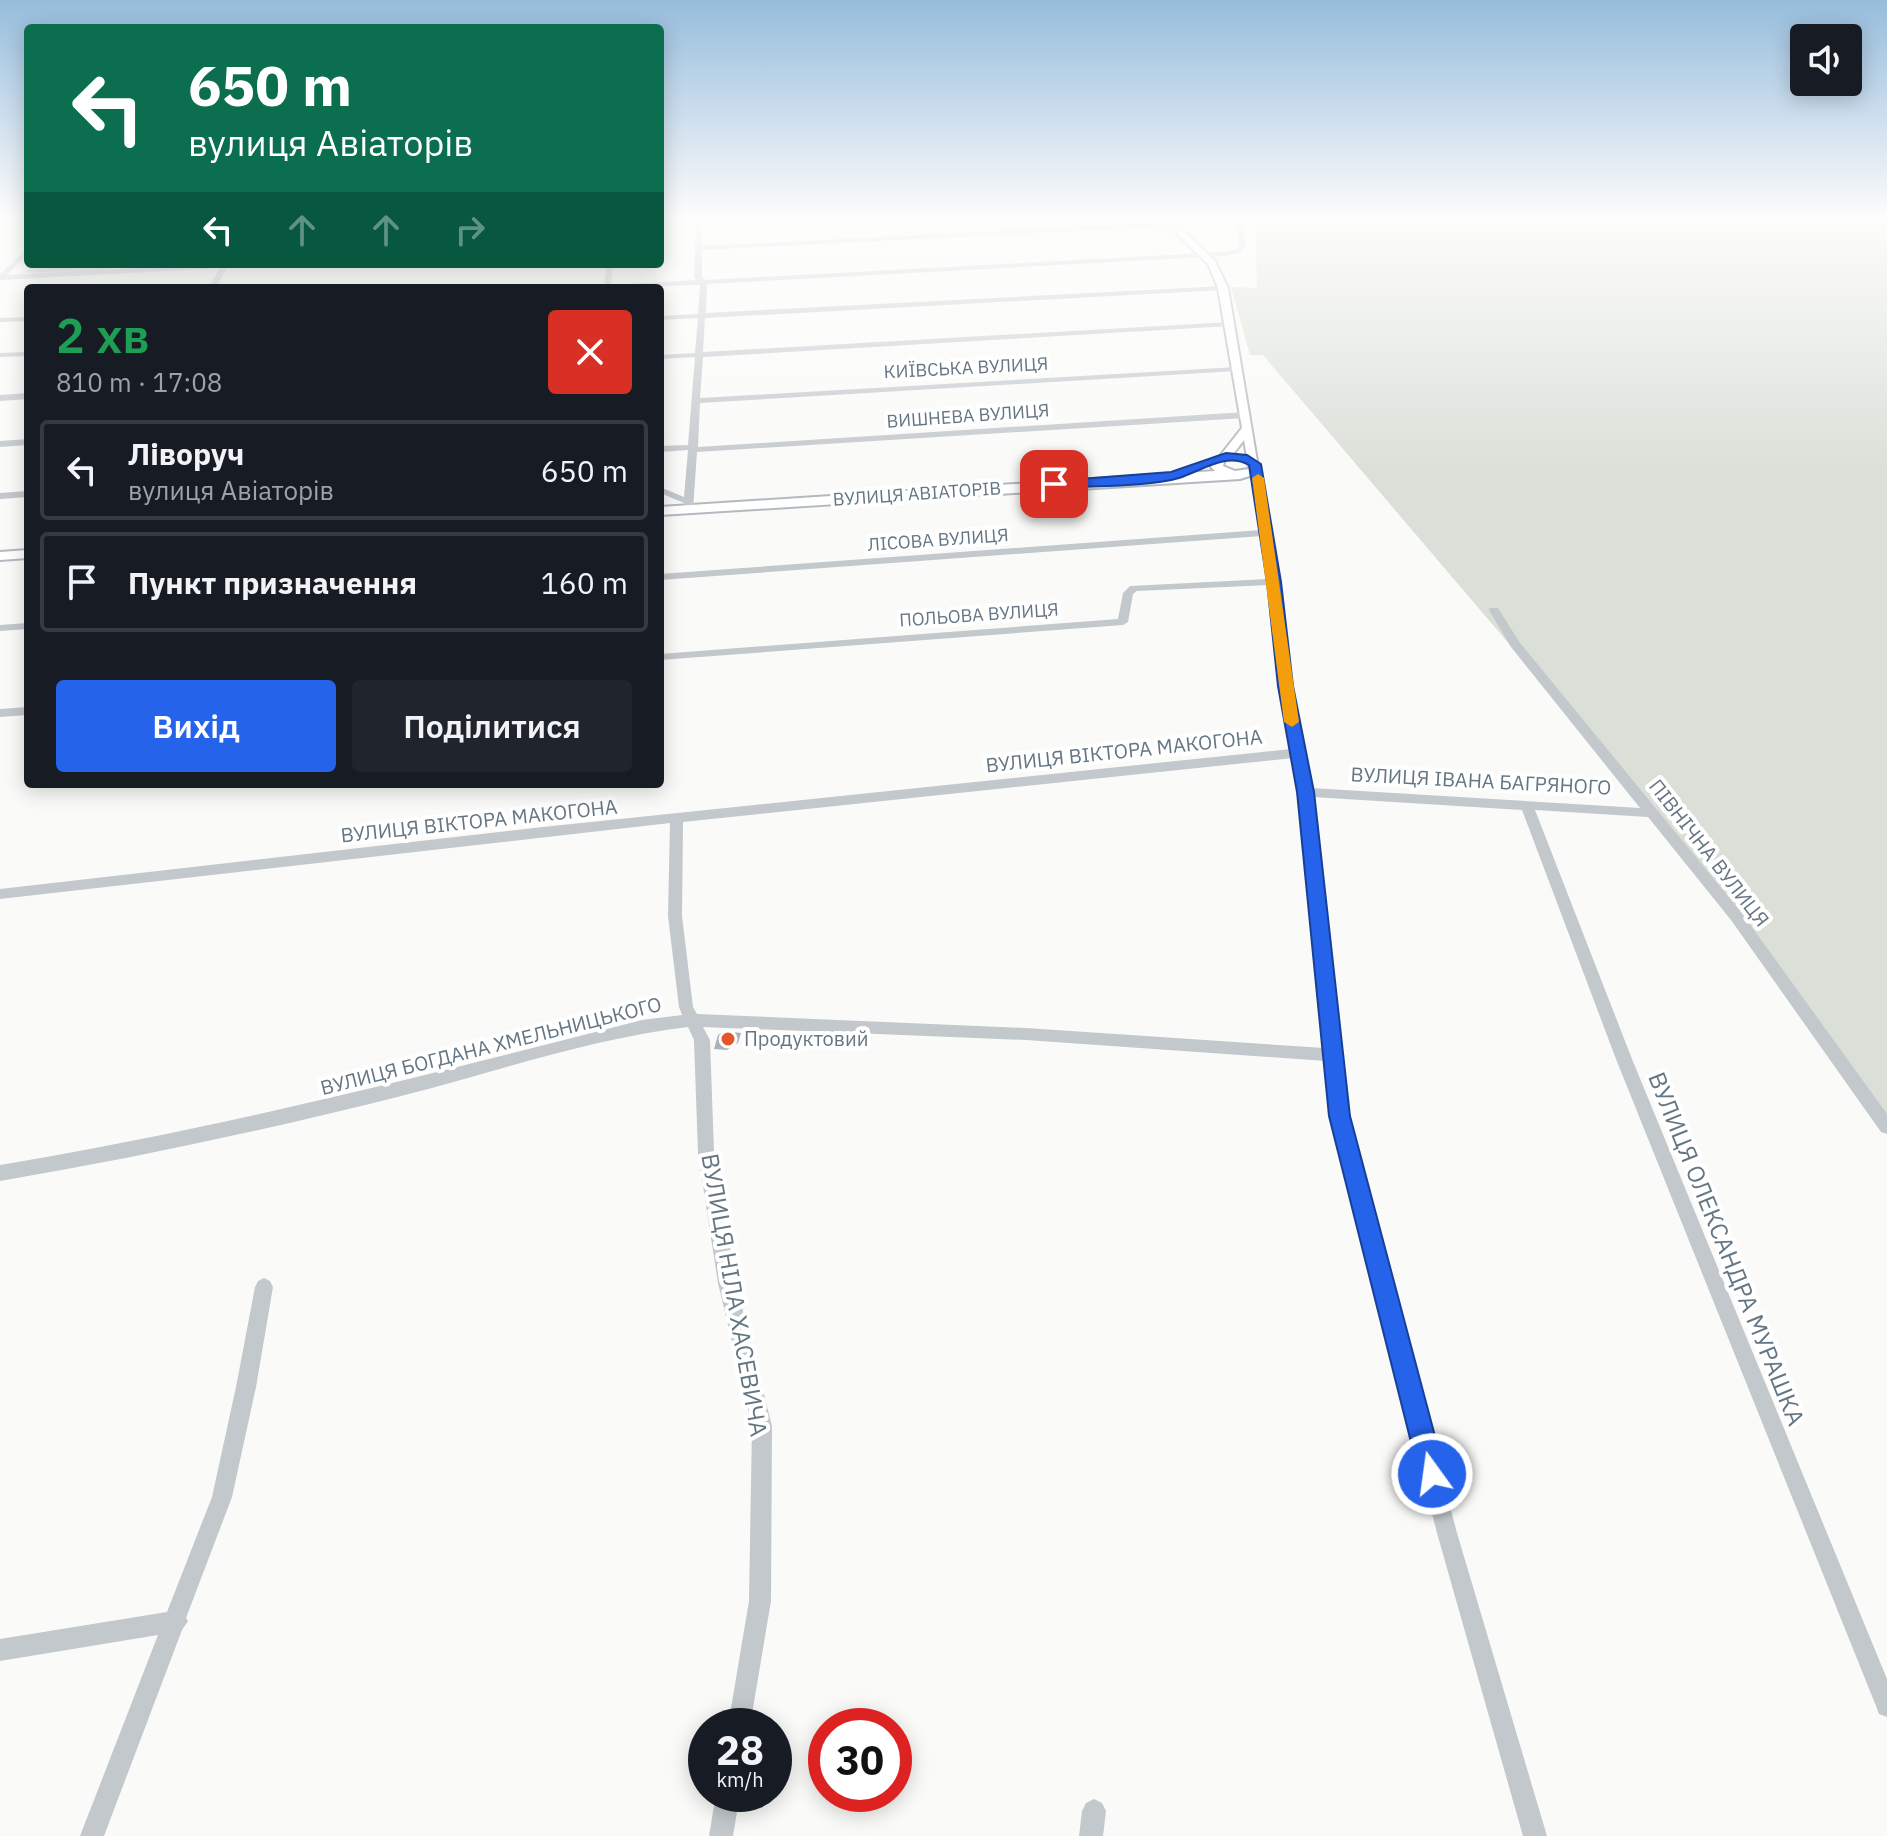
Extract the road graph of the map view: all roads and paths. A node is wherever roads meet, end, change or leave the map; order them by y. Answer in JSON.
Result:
{"nodes":[{"id":1,"x":702,"y":304,"type":"edge"},
{"id":2,"x":931,"y":304,"type":"edge"},
{"id":3,"x":1226,"y":304,"type":"edge"},
{"id":4,"x":701,"y":316,"type":"junction"},
{"id":5,"x":664,"y":318,"type":"edge"},
{"id":6,"x":24,"y":319,"type":"edge"},
{"id":7,"x":0,"y":320,"type":"edge"},
{"id":8,"x":1230,"y":324,"type":"junction"},
{"id":9,"x":24,"y":354,"type":"edge"},
{"id":10,"x":0,"y":355,"type":"edge"},
{"id":11,"x":699,"y":355,"type":"junction"},
{"id":12,"x":664,"y":357,"type":"edge"},
{"id":13,"x":1237,"y":369,"type":"junction"},
{"id":14,"x":24,"y":396,"type":"edge"},
{"id":15,"x":0,"y":398,"type":"edge"},
{"id":16,"x":697,"y":401,"type":"junction"},
{"id":17,"x":1245,"y":415,"type":"junction"},
{"id":18,"x":1248,"y":428,"type":"junction"},
{"id":19,"x":24,"y":442,"type":"edge"},
{"id":20,"x":0,"y":444,"type":"edge"},
{"id":21,"x":664,"y":449,"type":"edge"},
{"id":22,"x":694,"y":449,"type":"junction"},
{"id":23,"x":1223,"y":457,"type":"junction"},
{"id":24,"x":1255,"y":465,"type":"junction"},
{"id":25,"x":1232,"y":475,"type":"junction"},
{"id":26,"x":1173,"y":476,"type":"junction"},
{"id":27,"x":664,"y":492,"type":"edge"},
{"id":28,"x":1260,"y":493,"type":"junction"},
{"id":29,"x":24,"y":494,"type":"edge"},
{"id":30,"x":0,"y":496,"type":"edge"},
{"id":31,"x":688,"y":506,"type":"junction"},
{"id":32,"x":664,"y":510,"type":"edge"},
{"id":33,"x":1267,"y":533,"type":"junction"},
{"id":34,"x":24,"y":554,"type":"edge"},
{"id":35,"x":0,"y":556,"type":"edge"},
{"id":36,"x":664,"y":577,"type":"edge"},
{"id":37,"x":1274,"y":582,"type":"junction"},
{"id":38,"x":1494,"y":610,"type":"dead end"},
{"id":39,"x":24,"y":626,"type":"edge"},
{"id":40,"x":0,"y":628,"type":"edge"},
{"id":41,"x":664,"y":657,"type":"edge"},
{"id":42,"x":24,"y":711,"type":"edge"},
{"id":43,"x":0,"y":713,"type":"edge"},
{"id":44,"x":1297,"y":753,"type":"junction"},
{"id":45,"x":1306,"y":792,"type":"junction"},
{"id":46,"x":1527,"y":807,"type":"junction"},
{"id":47,"x":1653,"y":813,"type":"junction"},
{"id":48,"x":677,"y":820,"type":"junction"},
{"id":49,"x":0,"y":894,"type":"edge"},
{"id":50,"x":693,"y":1020,"type":"junction"},
{"id":51,"x":1332,"y":1055,"type":"junction"},
{"id":52,"x":1887,"y":1127,"type":"edge"},
{"id":53,"x":0,"y":1173,"type":"edge"},
{"id":54,"x":264,"y":1287,"type":"dead end"},
{"id":55,"x":177,"y":1621,"type":"junction"},
{"id":56,"x":0,"y":1650,"type":"edge"},
{"id":57,"x":1887,"y":1706,"type":"edge"},
{"id":58,"x":742,"y":1708,"type":"edge"},
{"id":59,"x":1094,"y":1811,"type":"dead end"},
{"id":60,"x":725,"y":1812,"type":"edge"},
{"id":61,"x":92,"y":1836,"type":"edge"},
{"id":62,"x":721,"y":1836,"type":"edge"},
{"id":63,"x":1091,"y":1836,"type":"edge"},
{"id":64,"x":1535,"y":1836,"type":"edge"}],
"edges":[{"from":1,"to":4,"type":"street"},
{"from":2,"to":4,"type":"street"},
{"from":3,"to":8,"type":"main road"},
{"from":4,"to":5,"type":"street"},
{"from":4,"to":11,"type":"street"},
{"from":6,"to":7,"type":"street"},
{"from":8,"to":11,"type":"street"},
{"from":8,"to":13,"type":"main road"},
{"from":9,"to":10,"type":"street"},
{"from":11,"to":12,"type":"street"},
{"from":11,"to":16,"type":"street"},
{"from":13,"to":16,"type":"street","name":"КИЇВСЬКА ВУЛИЦЯ"},
{"from":13,"to":17,"type":"main road"},
{"from":14,"to":15,"type":"street"},
{"from":16,"to":22,"type":"street"},
{"from":17,"to":18,"type":"main road"},
{"from":17,"to":22,"type":"street","name":"ВИШНЕВА ВУЛИЦЯ"},
{"from":18,"to":23,"type":"main road"},
{"from":18,"to":24,"type":"main road"},
{"from":19,"to":20,"type":"street"},
{"from":21,"to":22,"type":"street","name":"ВИШНЕВА ВУЛИЦЯ"},
{"from":22,"to":31,"type":"street"},
{"from":23,"to":24,"type":"main road"},
{"from":23,"to":25,"type":"main road"},
{"from":23,"to":26,"type":"main road","name":"ВУЛИЦЯ АВІАТОРІВ"},
{"from":24,"to":25,"type":"main road","name":"ВУЛИЦЯ АВІАТОРІВ"},
{"from":24,"to":28,"type":"street"},
{"from":25,"to":26,"type":"main road","name":"ВУЛИЦЯ АВІАТОРІВ"},
{"from":25,"to":28,"type":"street"},
{"from":26,"to":31,"type":"main road","name":"ВУЛИЦЯ АВІАТОРІВ"},
{"from":27,"to":31,"type":"street"},
{"from":28,"to":33,"type":"street"},
{"from":29,"to":30,"type":"street"},
{"from":31,"to":32,"type":"main road","name":"ВУЛИЦЯ АВІАТОРІВ"},
{"from":33,"to":36,"type":"street","name":"ЛІСОВА ВУЛИЦЯ"},
{"from":33,"to":37,"type":"street"},
{"from":34,"to":35,"type":"main road"},
{"from":37,"to":41,"type":"street","name":"ПОЛЬОВА ВУЛИЦЯ"},
{"from":37,"to":44,"type":"street"},
{"from":38,"to":47,"type":"street","name":"ПІВНІЧНА ВУЛИЦЯ"},
{"from":39,"to":40,"type":"street"},
{"from":42,"to":43,"type":"street"},
{"from":44,"to":45,"type":"street"},
{"from":44,"to":48,"type":"street","name":"ВУЛИЦЯ ВІКТОРА МАКОГОНА"},
{"from":45,"to":46,"type":"street","name":"ВУЛИЦЯ ІВАНА БАГРЯНОГО"},
{"from":45,"to":51,"type":"street"},
{"from":46,"to":47,"type":"street","name":"ВУЛИЦЯ ІВАНА БАГРЯНОГО"},
{"from":46,"to":57,"type":"street","name":"ВУЛИЦЯ ОЛЕКСАНДРА МУРАШКА"},
{"from":47,"to":52,"type":"street","name":"ПІВНІЧНА ВУЛИЦЯ"},
{"from":48,"to":49,"type":"street","name":"ВУЛИЦЯ ВІКТОРА МАКОГОНА"},
{"from":48,"to":50,"type":"street","name":"ВУЛИЦЯ НІЛА ХАСЕВИЧА"},
{"from":50,"to":51,"type":"street","name":"ВУЛИЦЯ БОГДАНА ХМЕЛЬНИЦЬКОГО"},
{"from":50,"to":53,"type":"street","name":"ВУЛИЦЯ БОГДАНА ХМЕЛЬНИЦЬКОГО"},
{"from":50,"to":58,"type":"street","name":"ВУЛИЦЯ НІЛА ХАСЕВИЧА"},
{"from":51,"to":64,"type":"street"},
{"from":54,"to":55,"type":"street"},
{"from":55,"to":56,"type":"street"},
{"from":55,"to":61,"type":"street"},
{"from":59,"to":63,"type":"street"},
{"from":60,"to":62,"type":"street"}]}
